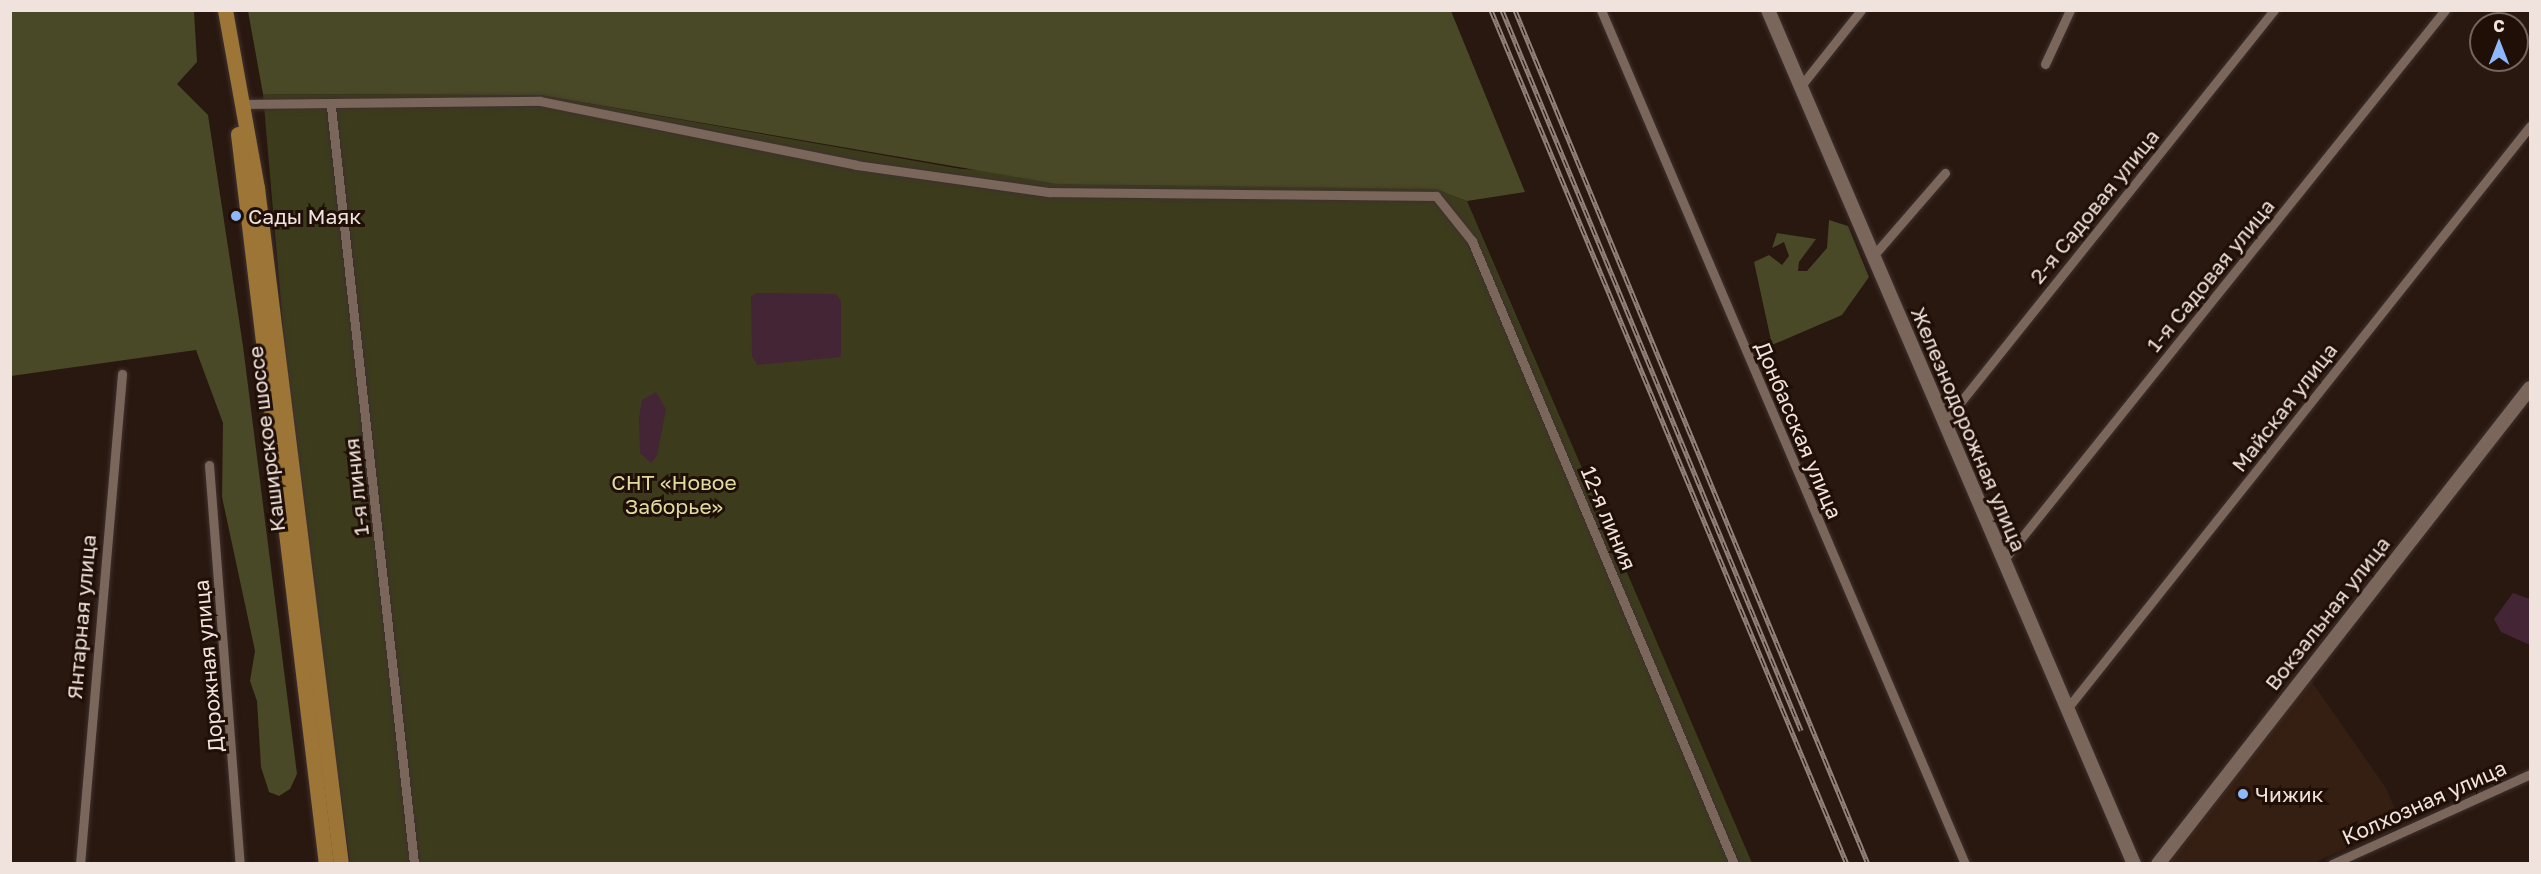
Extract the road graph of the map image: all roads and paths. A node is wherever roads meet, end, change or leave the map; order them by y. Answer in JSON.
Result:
{"nodes":[{"id":1,"x":215,"y":10,"type":"edge"},
{"id":2,"x":225,"y":10,"type":"edge"},
{"id":3,"x":234,"y":10,"type":"edge"},
{"id":4,"x":1601,"y":10,"type":"edge"},
{"id":5,"x":1768,"y":10,"type":"edge"},
{"id":6,"x":1861,"y":10,"type":"edge"},
{"id":7,"x":2070,"y":10,"type":"edge"},
{"id":8,"x":2274,"y":10,"type":"edge"},
{"id":9,"x":2445,"y":10,"type":"edge"},
{"id":10,"x":2044,"y":64,"type":"dead end"},
{"id":11,"x":1800,"y":87,"type":"junction"},
{"id":12,"x":244,"y":104,"type":"junction"},
{"id":13,"x":332,"y":107,"type":"junction"},
{"id":14,"x":2530,"y":126,"type":"edge"},
{"id":15,"x":1945,"y":173,"type":"dead end"},
{"id":16,"x":1873,"y":256,"type":"junction"},
{"id":17,"x":122,"y":374,"type":"dead end"},
{"id":18,"x":2530,"y":388,"type":"edge"},
{"id":19,"x":1943,"y":424,"type":"junction"},
{"id":20,"x":209,"y":465,"type":"dead end"},
{"id":21,"x":2002,"y":562,"type":"junction"},
{"id":22,"x":2066,"y":710,"type":"junction"},
{"id":23,"x":2530,"y":774,"type":"edge"},
{"id":24,"x":80,"y":864,"type":"edge"},
{"id":25,"x":240,"y":864,"type":"edge"},
{"id":26,"x":326,"y":864,"type":"edge"},
{"id":27,"x":340,"y":864,"type":"edge"},
{"id":28,"x":414,"y":864,"type":"edge"},
{"id":29,"x":1734,"y":864,"type":"edge"},
{"id":30,"x":1965,"y":864,"type":"edge"},
{"id":31,"x":2134,"y":864,"type":"edge"},
{"id":32,"x":2158,"y":864,"type":"edge"},
{"id":33,"x":2332,"y":864,"type":"edge"}],
"edges":[{"from":1,"to":26,"type":"main road","name":"Каширское шоссе"},
{"from":2,"to":12,"type":"main road","name":"Каширское шоссе"},
{"from":3,"to":12,"type":"main road"},
{"from":4,"to":30,"type":"street","name":"Донбасская улица"},
{"from":5,"to":11,"type":"street","name":"Железнодорожная улица"},
{"from":6,"to":11,"type":"street"},
{"from":7,"to":10,"type":"street"},
{"from":8,"to":19,"type":"street","name":"2-я Садовая улица"},
{"from":9,"to":21,"type":"street","name":"1-я Садовая улица"},
{"from":11,"to":16,"type":"street","name":"Железнодорожная улица"},
{"from":12,"to":13,"type":"street"},
{"from":12,"to":27,"type":"main road","name":"Каширское шоссе"},
{"from":13,"to":28,"type":"street","name":"1-я линия"},
{"from":13,"to":29,"type":"street","name":"12-я линия"},
{"from":14,"to":22,"type":"street","name":"Майская улица"},
{"from":15,"to":16,"type":"street"},
{"from":16,"to":19,"type":"street","name":"Железнодорожная улица"},
{"from":17,"to":24,"type":"street","name":"Янтарная улица"},
{"from":18,"to":32,"type":"street","name":"Вокзальная улица"},
{"from":19,"to":21,"type":"street","name":"Железнодорожная улица"},
{"from":20,"to":25,"type":"street","name":"Дорожная улица"},
{"from":21,"to":22,"type":"street","name":"Железнодорожная улица"},
{"from":22,"to":31,"type":"street","name":"Железнодорожная улица"},
{"from":23,"to":33,"type":"street","name":"Колхозная улица"}]}
